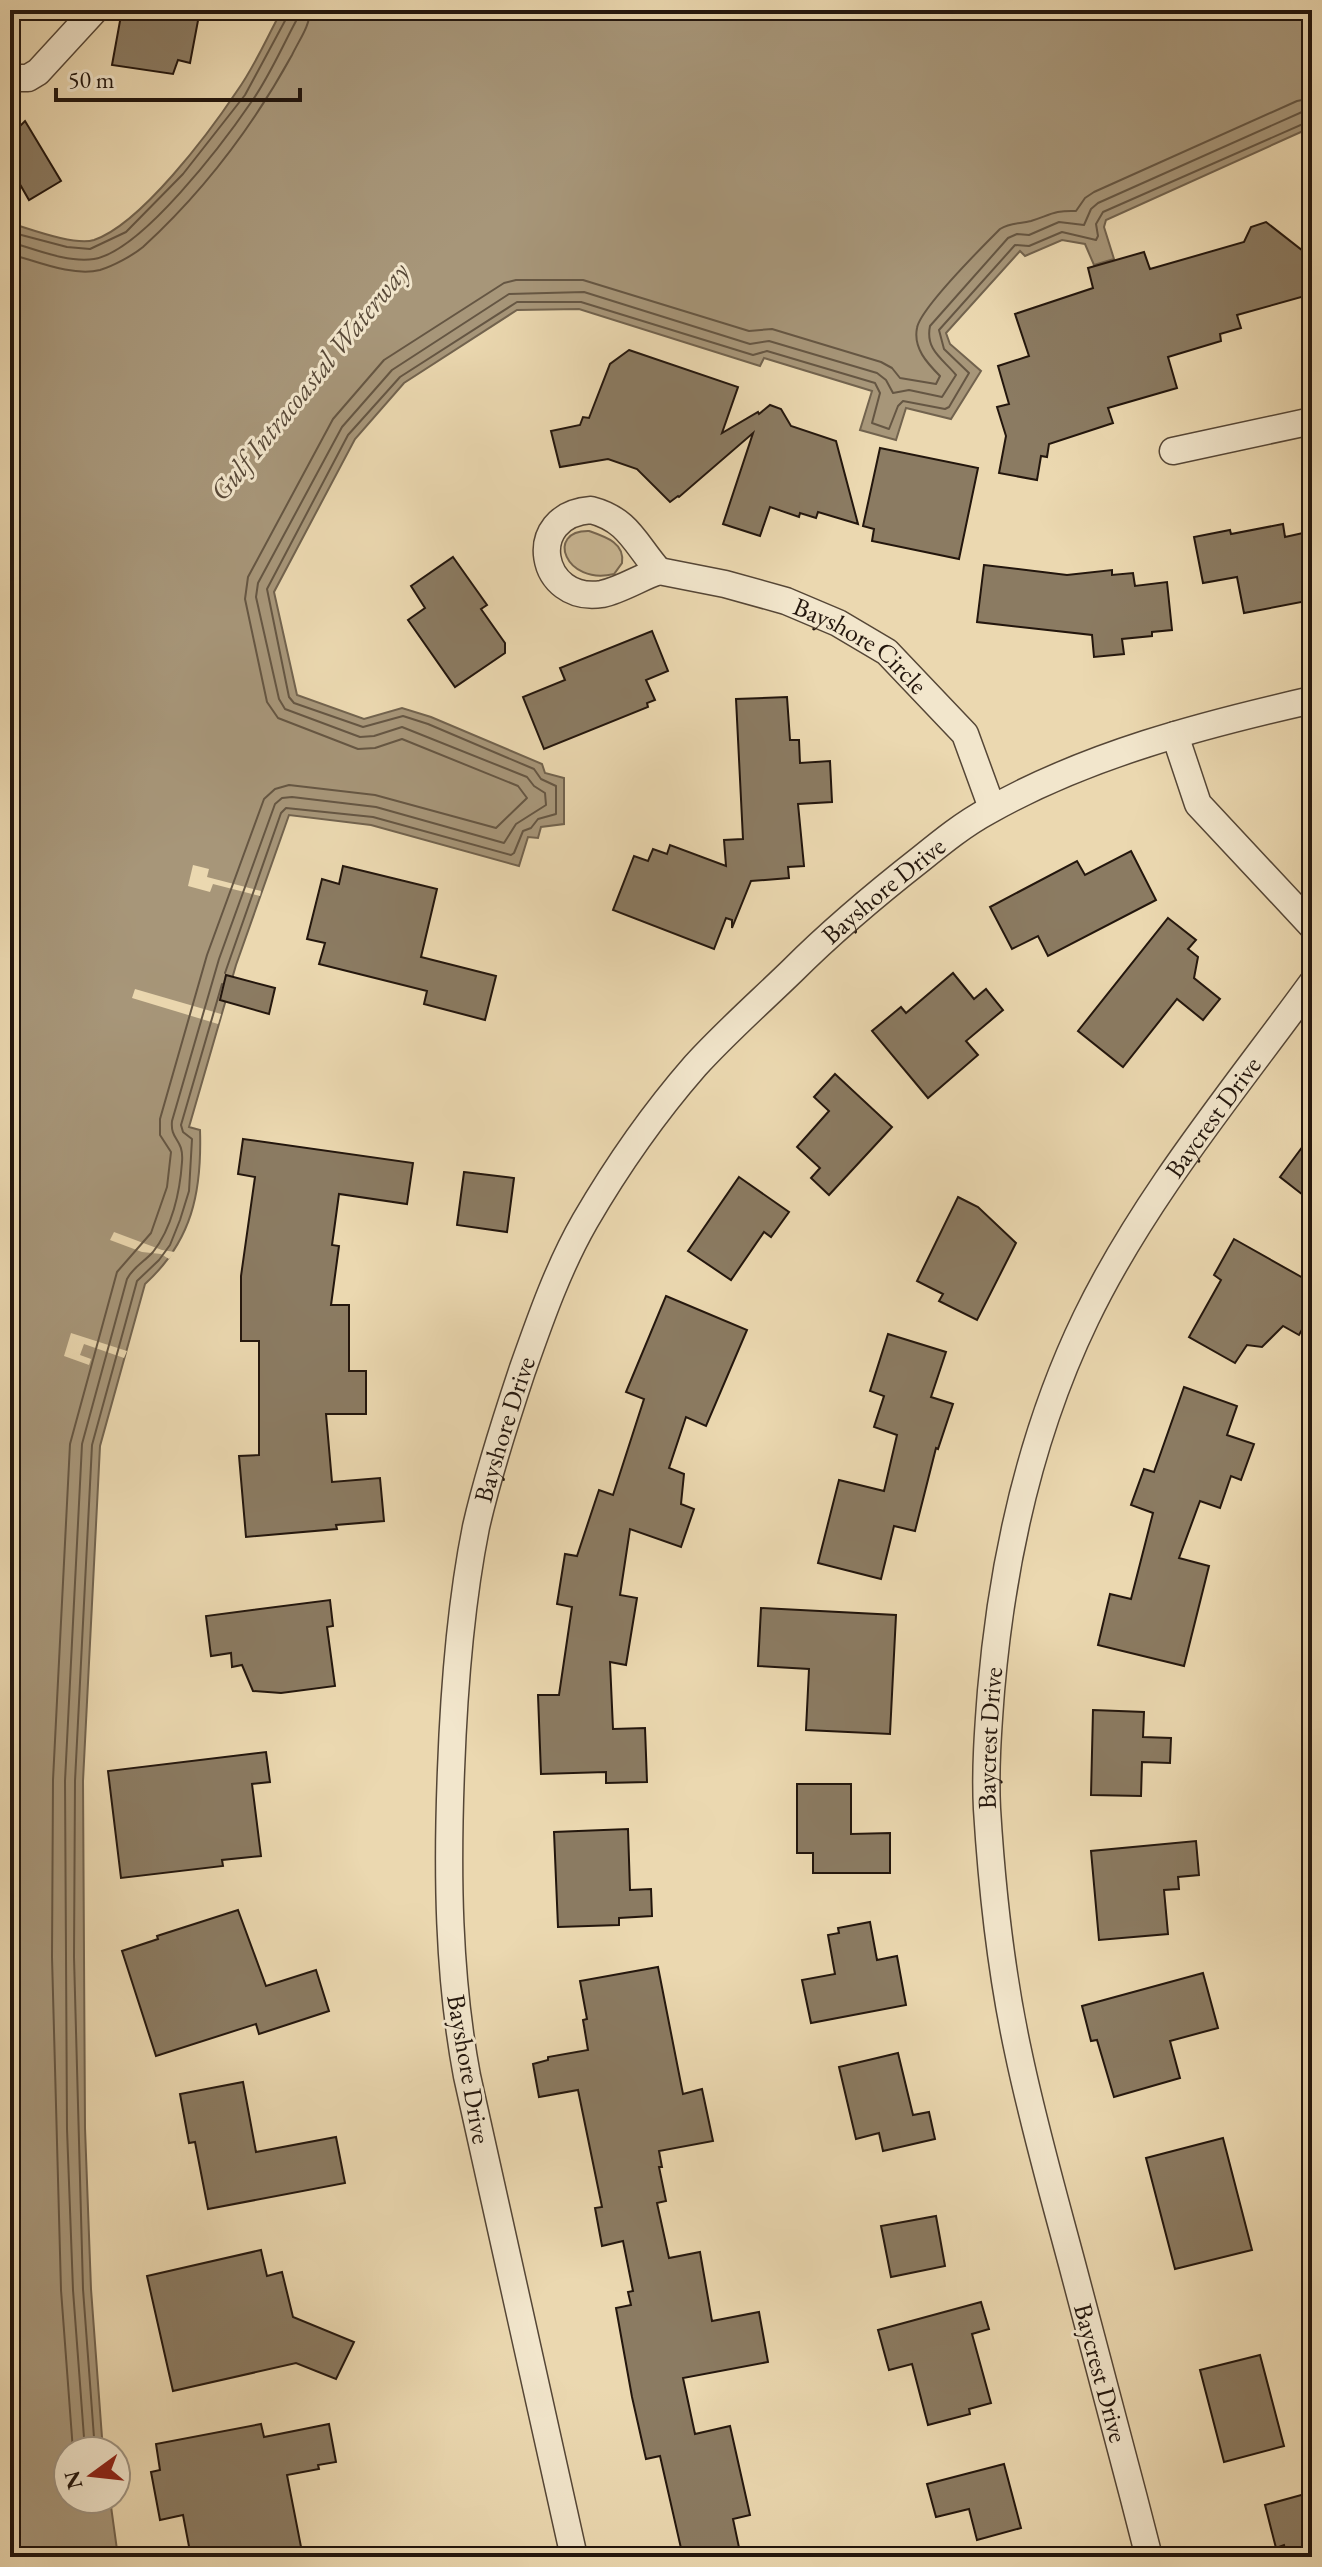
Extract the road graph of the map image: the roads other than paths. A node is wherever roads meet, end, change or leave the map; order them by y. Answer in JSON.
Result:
{"nodes":[{"id":1,"x":95,"y":10,"type":"edge"},
{"id":2,"x":10,"y":78,"type":"edge"},
{"id":3,"x":1312,"y":421,"type":"edge"},
{"id":4,"x":1173,"y":451,"type":"dead end"},
{"id":5,"x":659,"y":571,"type":"dead end"},
{"id":6,"x":1312,"y":700,"type":"edge"},
{"id":7,"x":1175,"y":735,"type":"junction"},
{"id":8,"x":992,"y":808,"type":"junction"},
{"id":9,"x":1312,"y":926,"type":"edge"},
{"id":10,"x":1312,"y":983,"type":"edge"},
{"id":11,"x":574,"y":2557,"type":"edge"},
{"id":12,"x":1149,"y":2557,"type":"edge"}],
"edges":[{"from":1,"to":2,"type":"street"},
{"from":3,"to":4,"type":"street"},
{"from":5,"to":8,"type":"street","name":"Bayshore Circle"},
{"from":6,"to":7,"type":"street","name":"Bayshore Drive"},
{"from":7,"to":8,"type":"street","name":"Bayshore Drive"},
{"from":7,"to":9,"type":"street"},
{"from":8,"to":11,"type":"street","name":"Bayshore Drive"},
{"from":10,"to":12,"type":"street","name":"Baycrest Drive"}]}
